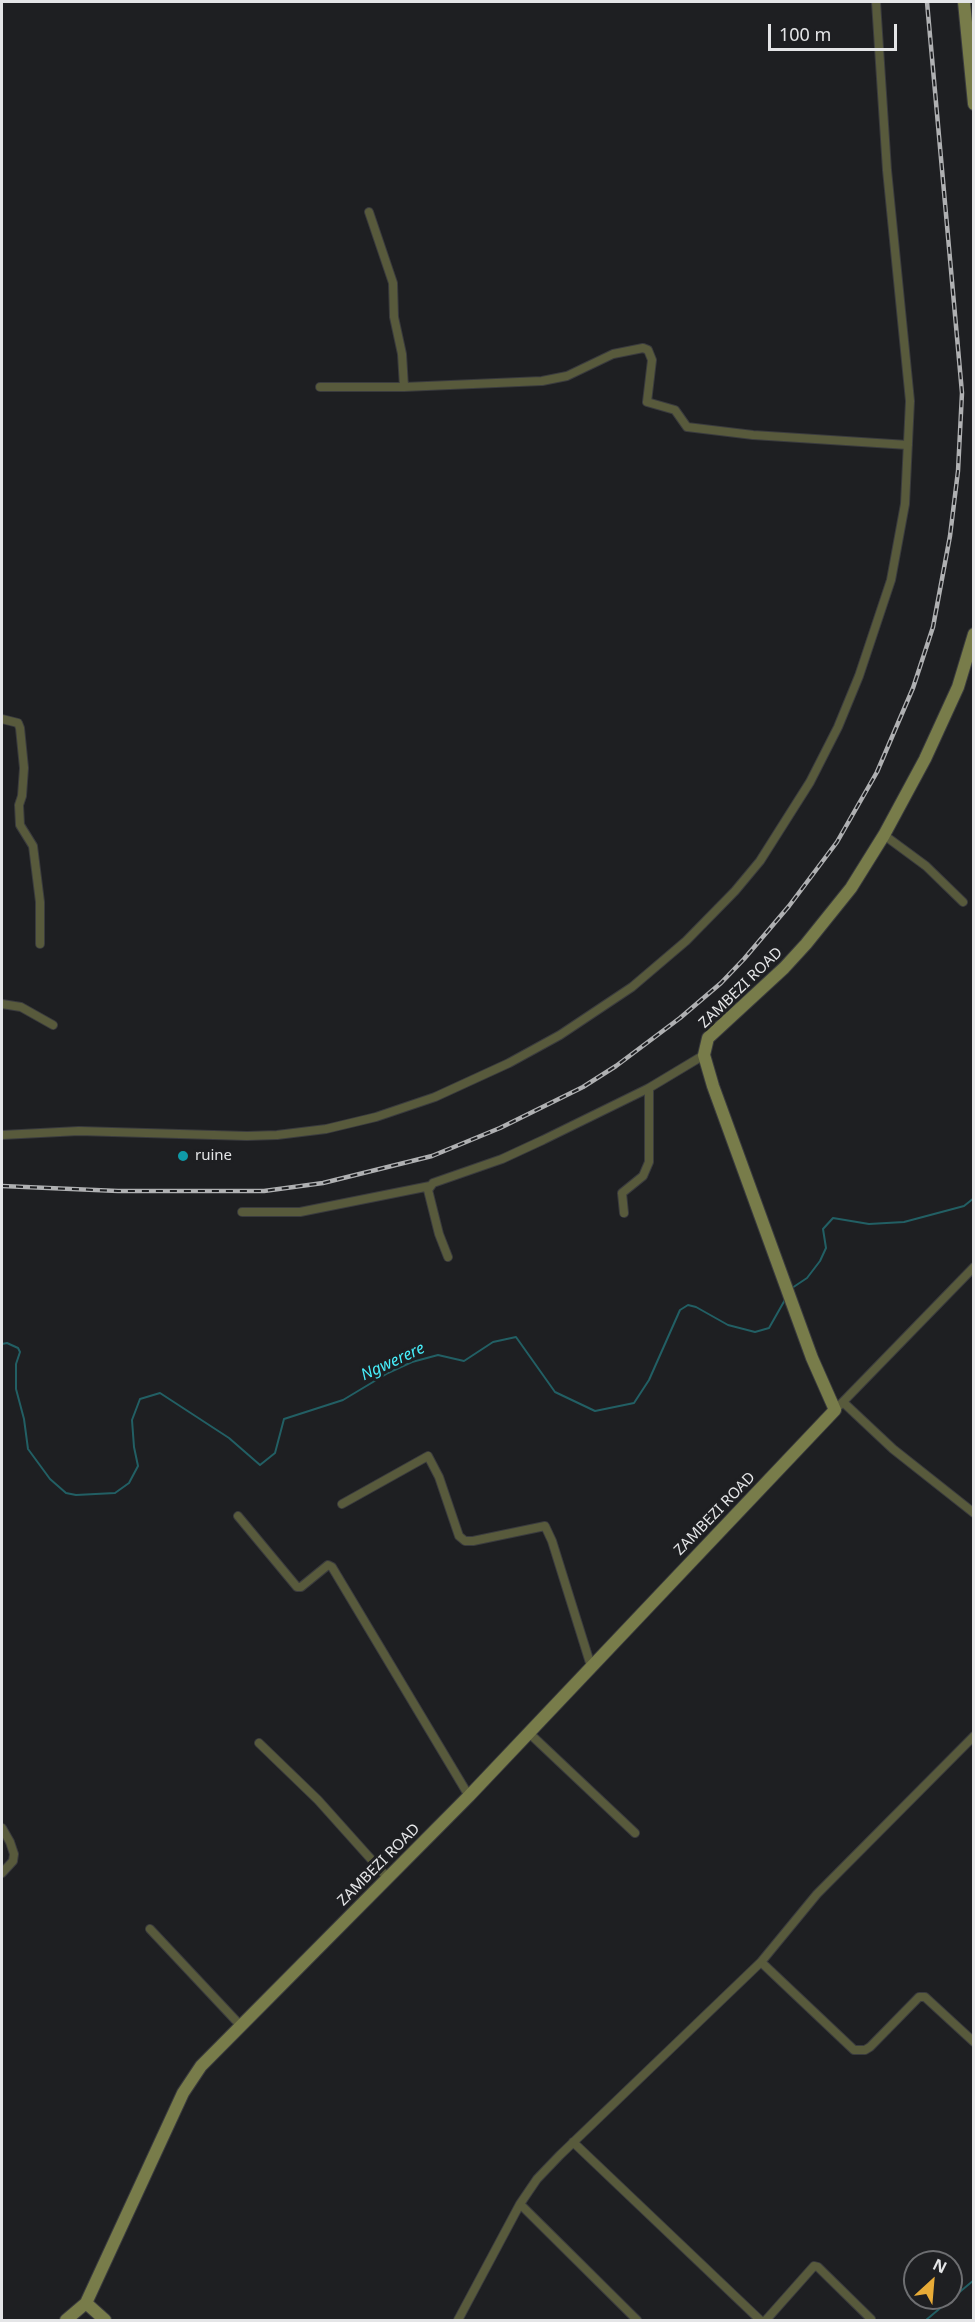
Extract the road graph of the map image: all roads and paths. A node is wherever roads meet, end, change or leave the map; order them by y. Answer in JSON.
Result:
{"nodes":[{"id":1,"x":876,"y":2,"type":"edge"},
{"id":2,"x":964,"y":2,"type":"edge"},
{"id":3,"x":974,"y":104,"type":"edge"},
{"id":4,"x":369,"y":212,"type":"dead end"},
{"id":5,"x":320,"y":387,"type":"dead end"},
{"id":6,"x":404,"y":387,"type":"junction"},
{"id":7,"x":908,"y":445,"type":"junction"},
{"id":8,"x":974,"y":634,"type":"edge"},
{"id":9,"x":2,"y":719,"type":"edge"},
{"id":10,"x":884,"y":836,"type":"junction"},
{"id":11,"x":963,"y":902,"type":"dead end"},
{"id":12,"x":40,"y":944,"type":"dead end"},
{"id":13,"x":2,"y":1004,"type":"edge"},
{"id":14,"x":53,"y":1025,"type":"dead end"},
{"id":15,"x":704,"y":1055,"type":"junction"},
{"id":16,"x":649,"y":1088,"type":"junction"},
{"id":17,"x":2,"y":1135,"type":"edge"},
{"id":18,"x":430,"y":1186,"type":"junction"},
{"id":19,"x":242,"y":1212,"type":"dead end"},
{"id":20,"x":624,"y":1213,"type":"dead end"},
{"id":21,"x":448,"y":1257,"type":"dead end"},
{"id":22,"x":974,"y":1267,"type":"edge"},
{"id":23,"x":839,"y":1407,"type":"junction"},
{"id":24,"x":342,"y":1504,"type":"dead end"},
{"id":25,"x":974,"y":1513,"type":"edge"},
{"id":26,"x":238,"y":1516,"type":"dead end"},
{"id":27,"x":591,"y":1666,"type":"junction"},
{"id":28,"x":528,"y":1732,"type":"junction"},
{"id":29,"x":974,"y":1736,"type":"edge"},
{"id":30,"x":259,"y":1743,"type":"dead end"},
{"id":31,"x":469,"y":1796,"type":"junction"},
{"id":32,"x":2,"y":1828,"type":"edge"},
{"id":33,"x":635,"y":1833,"type":"dead end"},
{"id":34,"x":2,"y":1873,"type":"edge"},
{"id":35,"x":387,"y":1877,"type":"junction"},
{"id":36,"x":150,"y":1929,"type":"dead end"},
{"id":37,"x":761,"y":1962,"type":"junction"},
{"id":38,"x":242,"y":2026,"type":"junction"},
{"id":39,"x":974,"y":2042,"type":"edge"},
{"id":40,"x":573,"y":2142,"type":"junction"},
{"id":41,"x":520,"y":2204,"type":"junction"},
{"id":42,"x":86,"y":2303,"type":"junction"},
{"id":43,"x":871,"y":2319,"type":"dead end"},
{"id":44,"x":66,"y":2320,"type":"edge"},
{"id":45,"x":105,"y":2320,"type":"edge"},
{"id":46,"x":458,"y":2320,"type":"edge"},
{"id":47,"x":637,"y":2320,"type":"edge"},
{"id":48,"x":760,"y":2320,"type":"edge"},
{"id":49,"x":766,"y":2320,"type":"edge"}],
"edges":[{"from":1,"to":7,"type":"street"},
{"from":2,"to":3,"type":"main road"},
{"from":4,"to":6,"type":"street"},
{"from":5,"to":6,"type":"street"},
{"from":6,"to":7,"type":"street"},
{"from":7,"to":17,"type":"street"},
{"from":8,"to":10,"type":"main road","name":"ZAMBEZI ROAD"},
{"from":9,"to":12,"type":"street"},
{"from":10,"to":11,"type":"street"},
{"from":10,"to":15,"type":"main road","name":"ZAMBEZI ROAD"},
{"from":13,"to":14,"type":"street"},
{"from":15,"to":16,"type":"street"},
{"from":15,"to":23,"type":"main road"},
{"from":16,"to":18,"type":"street"},
{"from":16,"to":20,"type":"street"},
{"from":18,"to":19,"type":"street"},
{"from":18,"to":21,"type":"street"},
{"from":22,"to":23,"type":"street"},
{"from":23,"to":25,"type":"street"},
{"from":23,"to":27,"type":"main road","name":"ZAMBEZI ROAD"},
{"from":24,"to":27,"type":"street"},
{"from":26,"to":31,"type":"street"},
{"from":27,"to":28,"type":"main road","name":"ZAMBEZI ROAD"},
{"from":28,"to":31,"type":"main road","name":"ZAMBEZI ROAD"},
{"from":28,"to":33,"type":"street"},
{"from":29,"to":37,"type":"street"},
{"from":30,"to":35,"type":"street"},
{"from":31,"to":35,"type":"main road","name":"ZAMBEZI ROAD"},
{"from":32,"to":34,"type":"street"},
{"from":35,"to":38,"type":"main road","name":"ZAMBEZI ROAD"},
{"from":36,"to":38,"type":"street"},
{"from":37,"to":39,"type":"street"},
{"from":37,"to":40,"type":"street"},
{"from":38,"to":42,"type":"main road","name":"ZAMBEZI ROAD"},
{"from":40,"to":41,"type":"street"},
{"from":40,"to":48,"type":"street"},
{"from":41,"to":46,"type":"street"},
{"from":41,"to":47,"type":"street"},
{"from":42,"to":44,"type":"main road","name":"ZAMBEZI ROAD"},
{"from":42,"to":45,"type":"main road"},
{"from":43,"to":49,"type":"street"}]}
